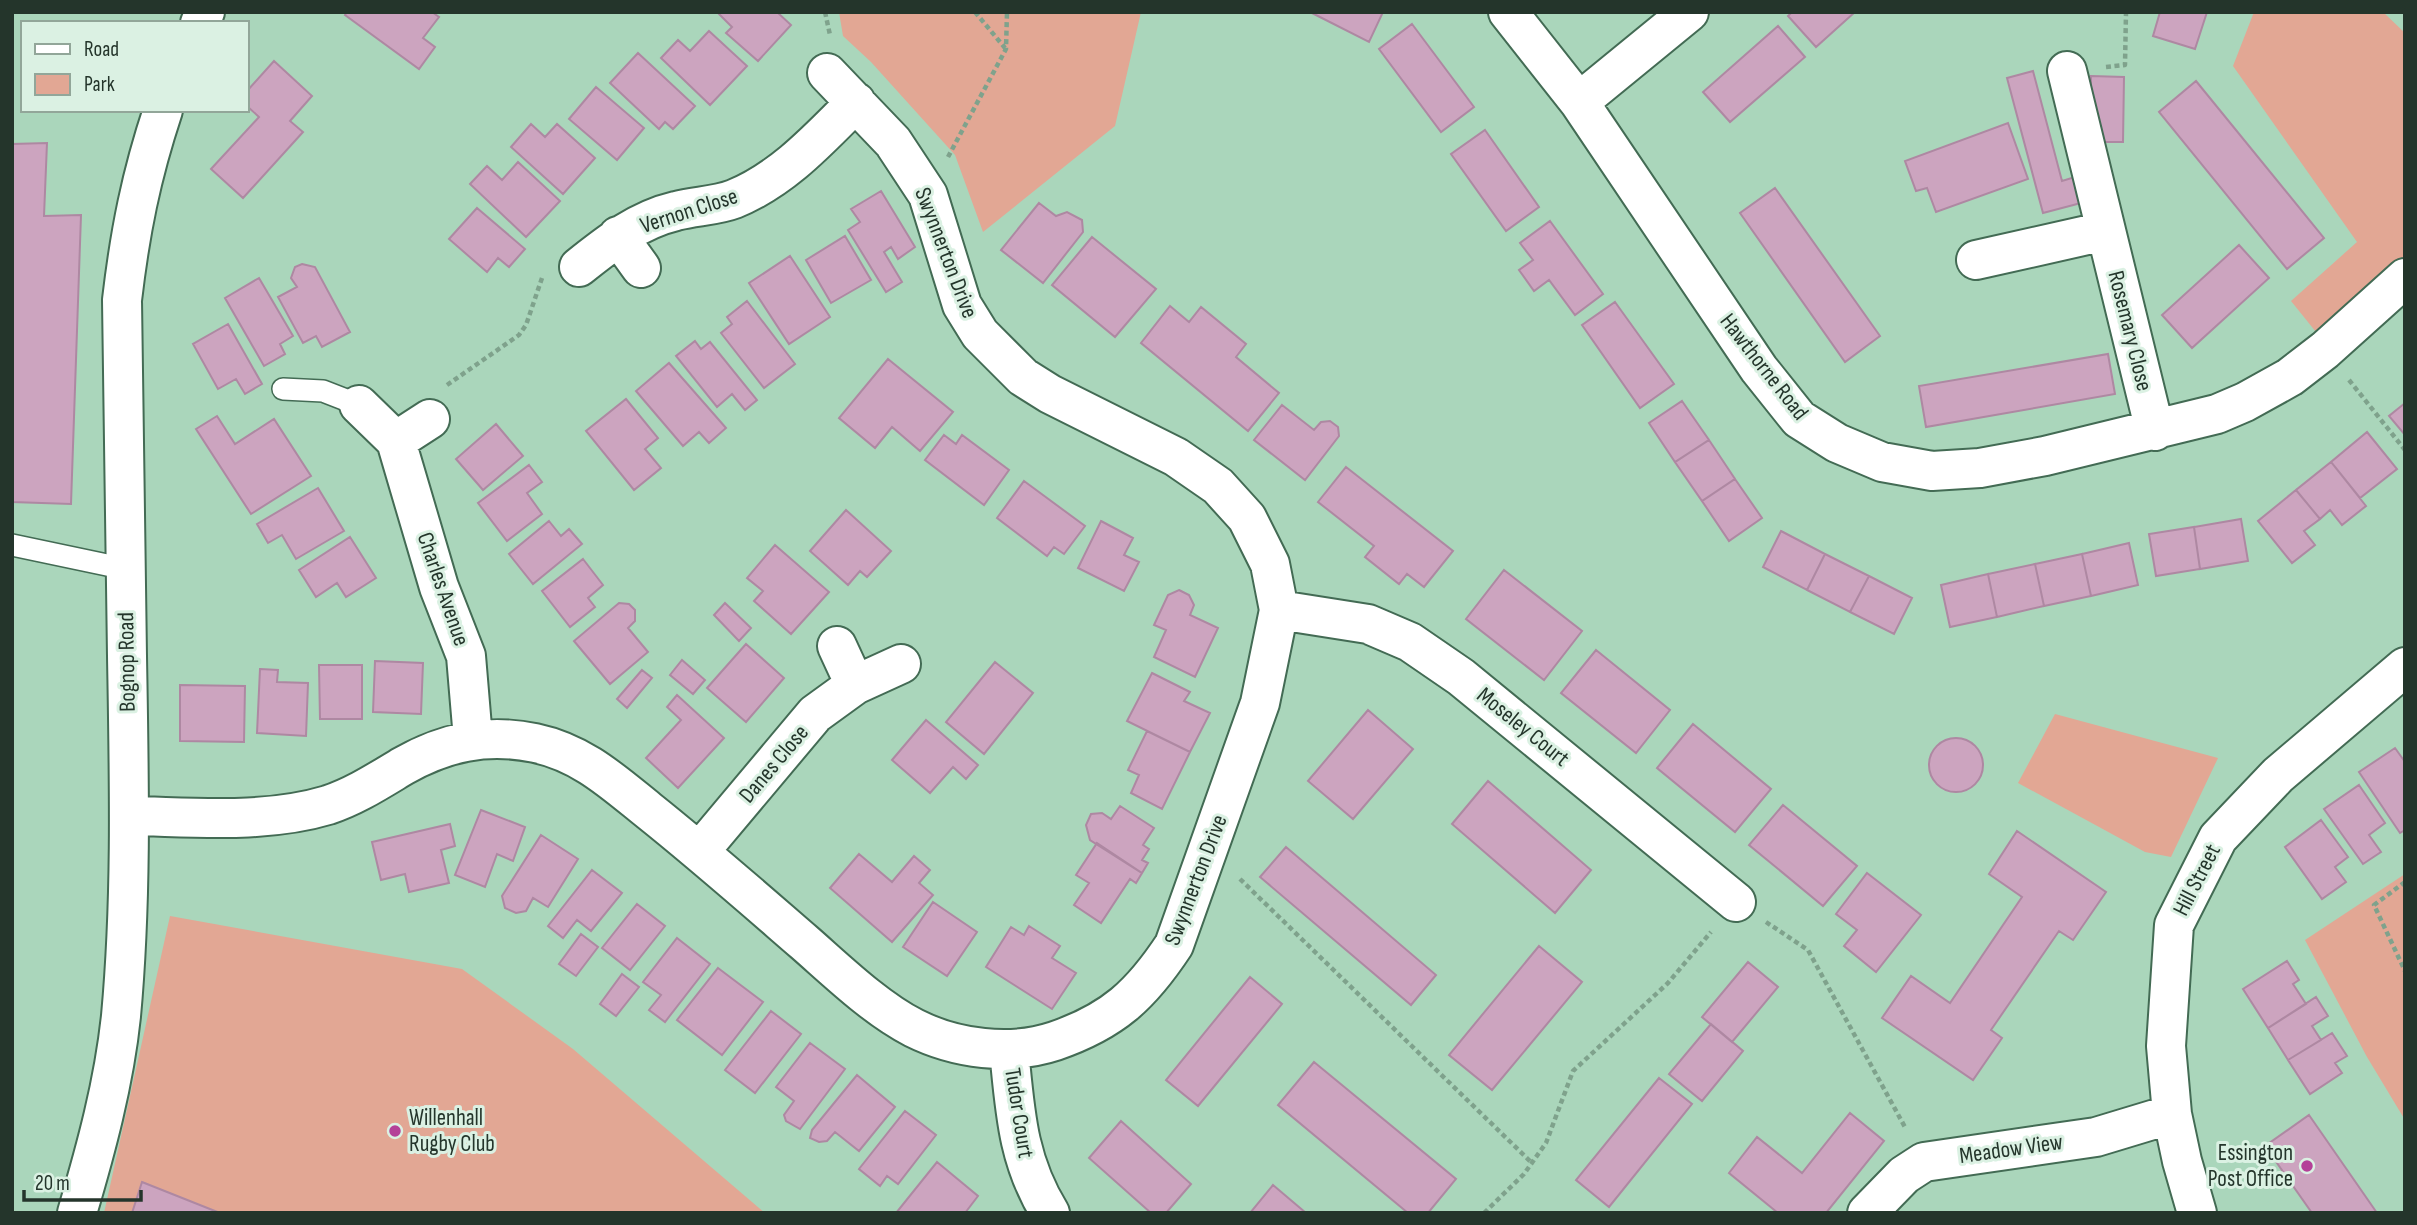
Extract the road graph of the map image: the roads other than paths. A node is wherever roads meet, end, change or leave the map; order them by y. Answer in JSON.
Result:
{"nodes":[{"id":1,"x":1508,"y":12,"type":"edge"},
{"id":2,"x":1689,"y":12,"type":"edge"},
{"id":3,"x":2067,"y":71,"type":"road end"},
{"id":4,"x":827,"y":73,"type":"dead end"},
{"id":5,"x":856,"y":102,"type":"junction"},
{"id":6,"x":1579,"y":102,"type":"junction"},
{"id":7,"x":162,"y":112,"type":"edge"},
{"id":8,"x":2105,"y":231,"type":"junction"},
{"id":9,"x":618,"y":236,"type":"junction"},
{"id":10,"x":1976,"y":260,"type":"dead end"},
{"id":11,"x":579,"y":267,"type":"road end"},
{"id":12,"x":640,"y":268,"type":"dead end"},
{"id":13,"x":2405,"y":278,"type":"edge"},
{"id":14,"x":283,"y":389,"type":"dead end"},
{"id":15,"x":359,"y":405,"type":"joint"},
{"id":16,"x":430,"y":419,"type":"road end"},
{"id":17,"x":2155,"y":431,"type":"junction"},
{"id":18,"x":396,"y":441,"type":"junction"},
{"id":19,"x":12,"y":545,"type":"edge"},
{"id":20,"x":126,"y":569,"type":"junction"},
{"id":21,"x":1279,"y":610,"type":"junction"},
{"id":22,"x":836,"y":646,"type":"dead end"},
{"id":23,"x":901,"y":664,"type":"dead end"},
{"id":24,"x":2405,"y":667,"type":"edge"},
{"id":25,"x":855,"y":685,"type":"junction"},
{"id":26,"x":473,"y":739,"type":"junction"},
{"id":27,"x":130,"y":816,"type":"junction"},
{"id":28,"x":700,"y":851,"type":"junction"},
{"id":29,"x":1736,"y":902,"type":"road end"},
{"id":30,"x":1009,"y":1049,"type":"junction"},
{"id":31,"x":2172,"y":1114,"type":"junction"},
{"id":32,"x":76,"y":1213,"type":"edge"},
{"id":33,"x":1050,"y":1213,"type":"edge"},
{"id":34,"x":1867,"y":1213,"type":"edge"},
{"id":35,"x":2197,"y":1213,"type":"edge"}],
"edges":[{"from":1,"to":6,"type":"street","name":"Hawthorne Road"},
{"from":2,"to":6,"type":"street"},
{"from":3,"to":8,"type":"street","name":"Rosemary Close"},
{"from":4,"to":5,"type":"street"},
{"from":5,"to":9,"type":"street","name":"Vernon Close"},
{"from":5,"to":21,"type":"street","name":"Swynnerton Drive"},
{"from":6,"to":17,"type":"street","name":"Hawthorne Road"},
{"from":7,"to":20,"type":"street","name":"Bognop Road"},
{"from":8,"to":10,"type":"street"},
{"from":8,"to":17,"type":"street","name":"Rosemary Close"},
{"from":9,"to":11,"type":"street","name":"Vernon Close"},
{"from":9,"to":12,"type":"street","name":"Vernon Close"},
{"from":13,"to":17,"type":"street","name":"Hawthorne Road"},
{"from":14,"to":15,"type":"lane"},
{"from":15,"to":18,"type":"street","name":"Charles Avenue"},
{"from":16,"to":18,"type":"street"},
{"from":18,"to":26,"type":"street","name":"Charles Avenue"},
{"from":19,"to":20,"type":"lane"},
{"from":20,"to":27,"type":"street","name":"Bognop Road"},
{"from":21,"to":29,"type":"street","name":"Moseley Court"},
{"from":21,"to":30,"type":"street","name":"Swynnerton Drive"},
{"from":22,"to":25,"type":"street"},
{"from":23,"to":25,"type":"street","name":"Danes Close"},
{"from":24,"to":31,"type":"street","name":"Hill Street"},
{"from":25,"to":28,"type":"street","name":"Danes Close"},
{"from":26,"to":27,"type":"street","name":"Swynnerton Drive"},
{"from":26,"to":28,"type":"street","name":"Swynnerton Drive"},
{"from":27,"to":32,"type":"street","name":"Bognop Road"},
{"from":28,"to":30,"type":"street","name":"Swynnerton Drive"},
{"from":30,"to":33,"type":"street","name":"Tudor Court"},
{"from":31,"to":34,"type":"street","name":"Meadow View"},
{"from":31,"to":35,"type":"street","name":"Hill Street"}]}
